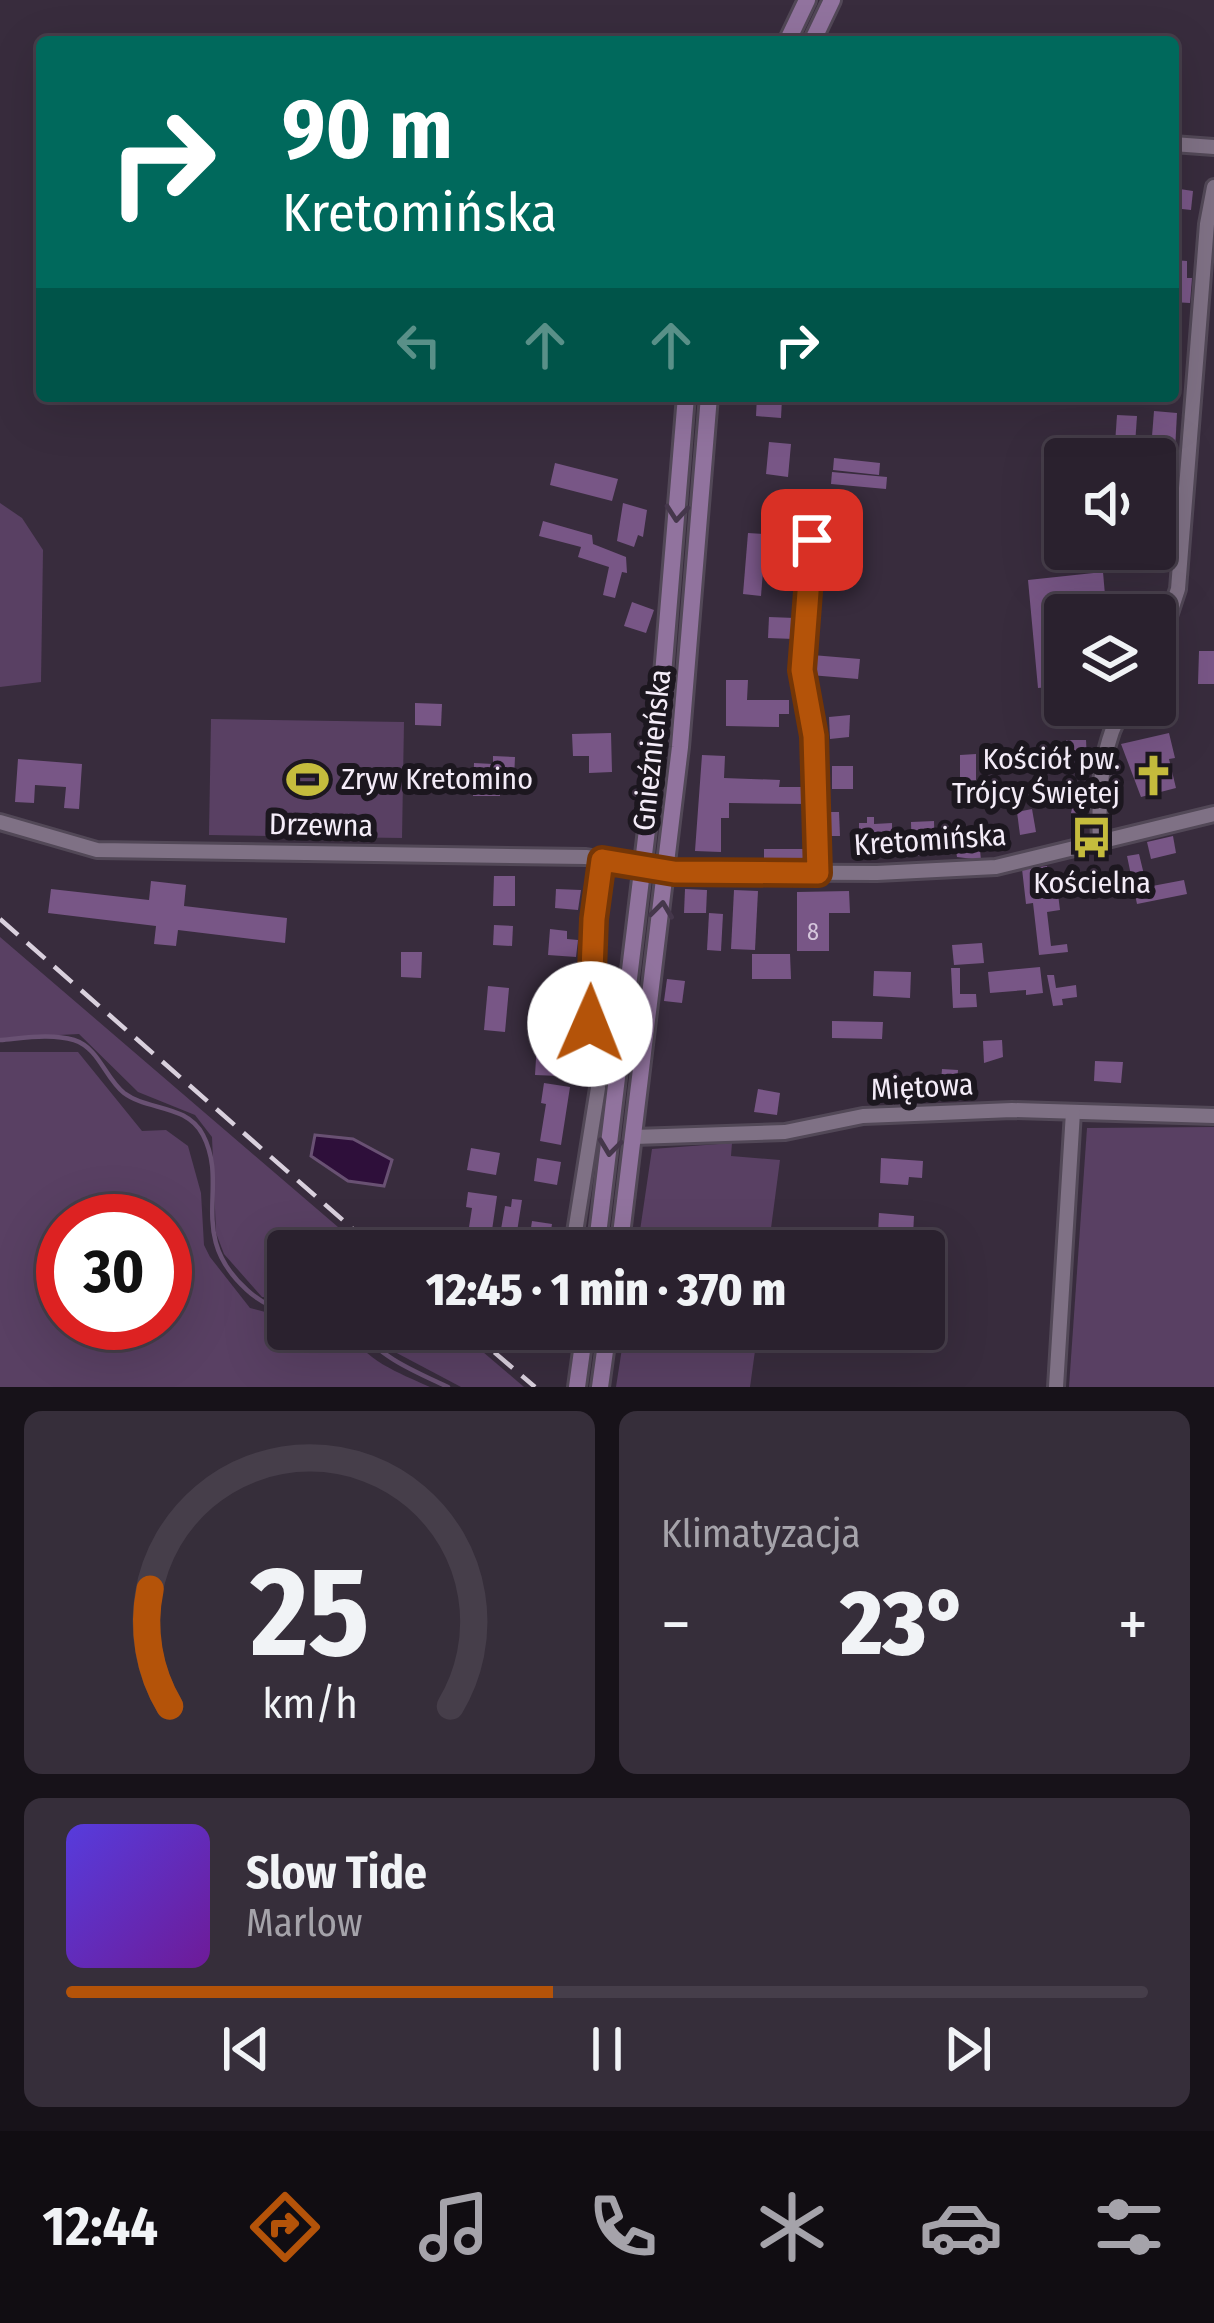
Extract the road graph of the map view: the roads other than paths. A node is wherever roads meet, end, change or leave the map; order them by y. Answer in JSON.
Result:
{"nodes":[{"id":1,"x":807,"y":0,"type":"edge"},
{"id":2,"x":832,"y":0,"type":"edge"},
{"id":3,"x":790,"y":36,"type":"edge"},
{"id":4,"x":815,"y":36,"type":"edge"},
{"id":5,"x":1179,"y":144,"type":"edge"},
{"id":6,"x":1214,"y":147,"type":"edge"},
{"id":7,"x":1214,"y":187,"type":"edge"},
{"id":8,"x":1210,"y":237,"type":"edge"},
{"id":9,"x":685,"y":402,"type":"edge"},
{"id":10,"x":708,"y":402,"type":"edge"},
{"id":11,"x":815,"y":500,"type":"dead end"},
{"id":12,"x":1176,"y":595,"type":"edge"},
{"id":13,"x":1112,"y":726,"type":"edge"},
{"id":14,"x":1214,"y":814,"type":"edge"},
{"id":15,"x":0,"y":822,"type":"edge"},
{"id":16,"x":1100,"y":842,"type":"junction"},
{"id":17,"x":602,"y":860,"type":"junction"},
{"id":18,"x":644,"y":864,"type":"junction"},
{"id":19,"x":667,"y":871,"type":"junction"},
{"id":20,"x":818,"y":873,"type":"junction"},
{"id":21,"x":1073,"y":1112,"type":"junction"},
{"id":22,"x":1214,"y":1116,"type":"edge"},
{"id":23,"x":634,"y":1137,"type":"junction"},
{"id":24,"x":575,"y":1230,"type":"edge"},
{"id":25,"x":599,"y":1230,"type":"edge"},
{"id":26,"x":622,"y":1230,"type":"edge"},
{"id":27,"x":582,"y":1350,"type":"edge"},
{"id":28,"x":605,"y":1350,"type":"edge"},
{"id":29,"x":577,"y":1387,"type":"edge"},
{"id":30,"x":600,"y":1387,"type":"edge"},
{"id":31,"x":1056,"y":1387,"type":"edge"}],
"edges":[{"from":1,"to":3,"type":"main road"},
{"from":2,"to":4,"type":"main road"},
{"from":5,"to":6,"type":"street"},
{"from":7,"to":8,"type":"street"},
{"from":8,"to":12,"type":"street"},
{"from":9,"to":18,"type":"main road","name":"Gnieźnieńska","one_way":true},
{"from":10,"to":19,"type":"main road","name":"Gnieźnieńska"},
{"from":11,"to":20,"type":"street"},
{"from":13,"to":16,"type":"street"},
{"from":14,"to":16,"type":"street","name":"Kretomińska"},
{"from":15,"to":17,"type":"street","name":"Drzewna"},
{"from":16,"to":20,"type":"street","name":"Kretomińska"},
{"from":17,"to":18,"type":"street","name":"Drzewna"},
{"from":17,"to":24,"type":"street"},
{"from":18,"to":19,"type":"street","name":"Kretomińska"},
{"from":18,"to":25,"type":"main road","name":"Gnieźnieńska","one_way":true},
{"from":19,"to":20,"type":"street","name":"Kretomińska"},
{"from":23,"to":19,"type":"main road","name":"Gnieźnieńska","one_way":true},
{"from":21,"to":22,"type":"street","name":"Miętowa"},
{"from":21,"to":23,"type":"street","name":"Miętowa"},
{"from":21,"to":31,"type":"street"},
{"from":23,"to":26,"type":"main road","name":"Gnieźnieńska"},
{"from":27,"to":29,"type":"main road"},
{"from":28,"to":30,"type":"main road"}]}
